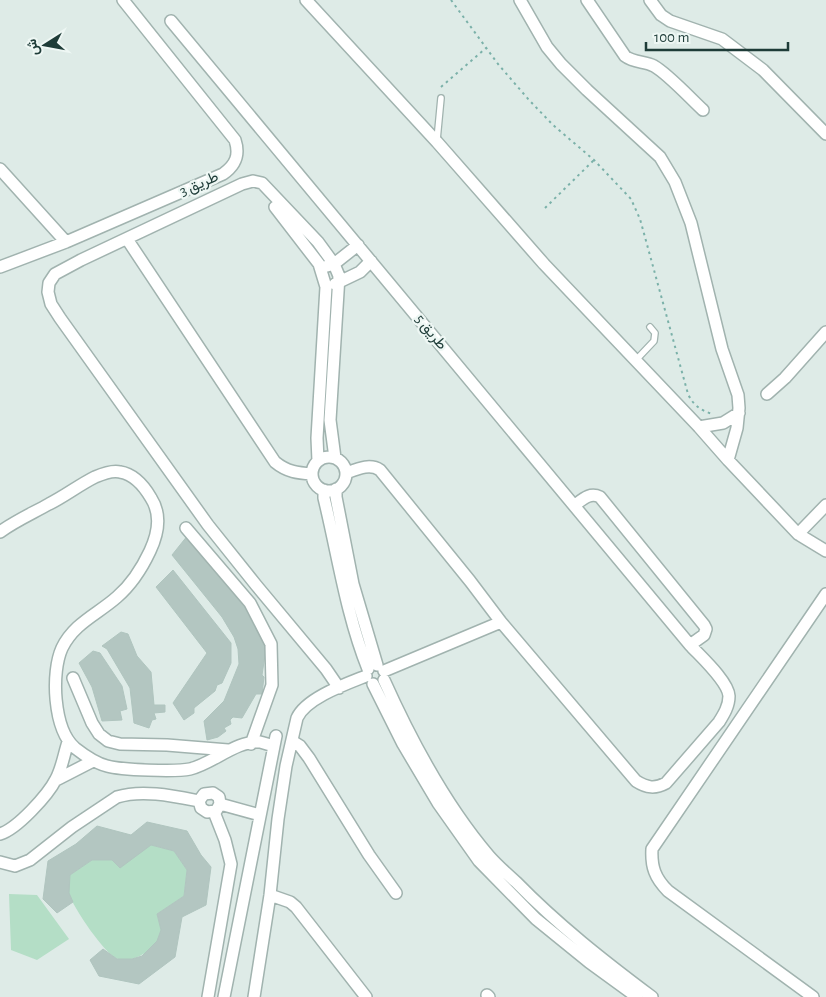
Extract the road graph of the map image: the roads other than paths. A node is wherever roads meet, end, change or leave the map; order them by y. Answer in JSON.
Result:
{"nodes":[{"id":1,"x":123,"y":0,"type":"edge"},
{"id":2,"x":306,"y":0,"type":"edge"},
{"id":3,"x":520,"y":0,"type":"edge"},
{"id":4,"x":587,"y":0,"type":"edge"},
{"id":5,"x":650,"y":0,"type":"edge"},
{"id":6,"x":171,"y":21,"type":"dead end"},
{"id":7,"x":441,"y":98,"type":"dead end"},
{"id":8,"x":703,"y":110,"type":"dead end"},
{"id":9,"x":826,"y":134,"type":"edge"},
{"id":10,"x":437,"y":142,"type":"junction"},
{"id":11,"x":0,"y":169,"type":"edge"},
{"id":12,"x":253,"y":181,"type":"junction"},
{"id":13,"x":127,"y":239,"type":"junction"},
{"id":14,"x":66,"y":242,"type":"junction"},
{"id":15,"x":358,"y":245,"type":"junction"},
{"id":16,"x":371,"y":261,"type":"junction"},
{"id":17,"x":334,"y":264,"type":"junction"},
{"id":18,"x":0,"y":267,"type":"edge"},
{"id":19,"x":321,"y":268,"type":"junction"},
{"id":20,"x":339,"y":283,"type":"junction"},
{"id":21,"x":326,"y":287,"type":"junction"},
{"id":22,"x":650,"y":327,"type":"dead end"},
{"id":23,"x":826,"y":332,"type":"edge"},
{"id":24,"x":636,"y":360,"type":"junction"},
{"id":25,"x":766,"y":394,"type":"dead end"},
{"id":26,"x":739,"y":413,"type":"junction"},
{"id":27,"x":699,"y":427,"type":"junction"},
{"id":28,"x":335,"y":458,"type":"junction"},
{"id":29,"x":728,"y":460,"type":"junction"},
{"id":30,"x":318,"y":461,"type":"junction"},
{"id":31,"x":346,"y":473,"type":"junction"},
{"id":32,"x":312,"y":474,"type":"junction"},
{"id":33,"x":324,"y":490,"type":"junction"},
{"id":34,"x":336,"y":490,"type":"junction"},
{"id":35,"x":575,"y":505,"type":"junction"},
{"id":36,"x":826,"y":505,"type":"edge"},
{"id":37,"x":186,"y":528,"type":"dead end"},
{"id":38,"x":0,"y":532,"type":"edge"},
{"id":39,"x":798,"y":534,"type":"junction"},
{"id":40,"x":826,"y":551,"type":"edge"},
{"id":41,"x":826,"y":594,"type":"edge"},
{"id":42,"x":501,"y":622,"type":"junction"},
{"id":43,"x":690,"y":644,"type":"junction"},
{"id":44,"x":375,"y":674,"type":"junction"},
{"id":45,"x":73,"y":678,"type":"dead end"},
{"id":46,"x":339,"y":688,"type":"junction"},
{"id":47,"x":292,"y":741,"type":"junction"},
{"id":48,"x":68,"y":742,"type":"junction"},
{"id":49,"x":251,"y":744,"type":"junction"},
{"id":50,"x":228,"y":750,"type":"junction"},
{"id":51,"x":93,"y":761,"type":"junction"},
{"id":52,"x":56,"y":780,"type":"junction"},
{"id":53,"x":200,"y":801,"type":"junction"},
{"id":54,"x":217,"y":808,"type":"junction"},
{"id":55,"x":260,"y":815,"type":"junction"},
{"id":56,"x":0,"y":834,"type":"edge"},
{"id":57,"x":0,"y":862,"type":"edge"},
{"id":58,"x":396,"y":893,"type":"dead end"},
{"id":59,"x":270,"y":895,"type":"junction"},
{"id":60,"x":593,"y":959,"type":"junction"},
{"id":61,"x":257,"y":996,"type":"edge"},
{"id":62,"x":208,"y":997,"type":"edge"},
{"id":63,"x":224,"y":997,"type":"edge"},
{"id":64,"x":366,"y":997,"type":"edge"},
{"id":65,"x":637,"y":997,"type":"edge"},
{"id":66,"x":652,"y":997,"type":"edge"},
{"id":67,"x":813,"y":997,"type":"edge"}],
"edges":[{"from":1,"to":14,"type":"street","name":"طريق 3"},
{"from":2,"to":10,"type":"street"},
{"from":3,"to":26,"type":"street"},
{"from":4,"to":8,"type":"street"},
{"from":5,"to":9,"type":"street"},
{"from":6,"to":15,"type":"street","name":"طريق 5"},
{"from":7,"to":10,"type":"lane"},
{"from":10,"to":24,"type":"street"},
{"from":11,"to":14,"type":"street"},
{"from":12,"to":13,"type":"street"},
{"from":12,"to":17,"type":"street"},
{"from":12,"to":19,"type":"street"},
{"from":13,"to":32,"type":"street"},
{"from":13,"to":46,"type":"street"},
{"from":14,"to":18,"type":"street","name":"طريق 3"},
{"from":15,"to":16,"type":"street","name":"طريق 5"},
{"from":15,"to":17,"type":"street"},
{"from":16,"to":20,"type":"street"},
{"from":16,"to":35,"type":"street","name":"طريق 5"},
{"from":17,"to":19,"type":"street"},
{"from":17,"to":20,"type":"street"},
{"from":19,"to":21,"type":"street"},
{"from":20,"to":21,"type":"street"},
{"from":20,"to":28,"type":"street"},
{"from":21,"to":30,"type":"street"},
{"from":22,"to":24,"type":"lane"},
{"from":23,"to":25,"type":"street"},
{"from":24,"to":27,"type":"street"},
{"from":26,"to":27,"type":"street"},
{"from":26,"to":29,"type":"street"},
{"from":27,"to":29,"type":"street"},
{"from":28,"to":30,"type":"street"},
{"from":28,"to":31,"type":"street"},
{"from":29,"to":39,"type":"street"},
{"from":30,"to":32,"type":"street"},
{"from":31,"to":34,"type":"street"},
{"from":31,"to":42,"type":"street"},
{"from":32,"to":33,"type":"street"},
{"from":33,"to":34,"type":"street"},
{"from":33,"to":44,"type":"street"},
{"from":34,"to":44,"type":"street"},
{"from":35,"to":43,"type":"street","name":"طريق 5"},
{"from":35,"to":43,"type":"street"},
{"from":36,"to":39,"type":"street"},
{"from":37,"to":49,"type":"street"},
{"from":38,"to":48,"type":"street"},
{"from":39,"to":40,"type":"street"},
{"from":41,"to":67,"type":"street"},
{"from":42,"to":43,"type":"street","name":"طريق 5"},
{"from":42,"to":44,"type":"street"},
{"from":44,"to":46,"type":"street"},
{"from":44,"to":60,"type":"street"},
{"from":45,"to":50,"type":"street"},
{"from":46,"to":47,"type":"street"},
{"from":47,"to":58,"type":"street"},
{"from":47,"to":59,"type":"street"},
{"from":48,"to":51,"type":"street"},
{"from":48,"to":52,"type":"street"},
{"from":49,"to":50,"type":"street"},
{"from":49,"to":55,"type":"street"},
{"from":50,"to":51,"type":"street"},
{"from":51,"to":52,"type":"street"},
{"from":52,"to":56,"type":"street"},
{"from":53,"to":54,"type":"street"},
{"from":53,"to":54,"type":"street"},
{"from":53,"to":57,"type":"street"},
{"from":54,"to":55,"type":"street"},
{"from":54,"to":62,"type":"street"},
{"from":55,"to":63,"type":"street"},
{"from":59,"to":61,"type":"street"},
{"from":59,"to":64,"type":"street"},
{"from":60,"to":65,"type":"street"},
{"from":60,"to":66,"type":"street"}]}
